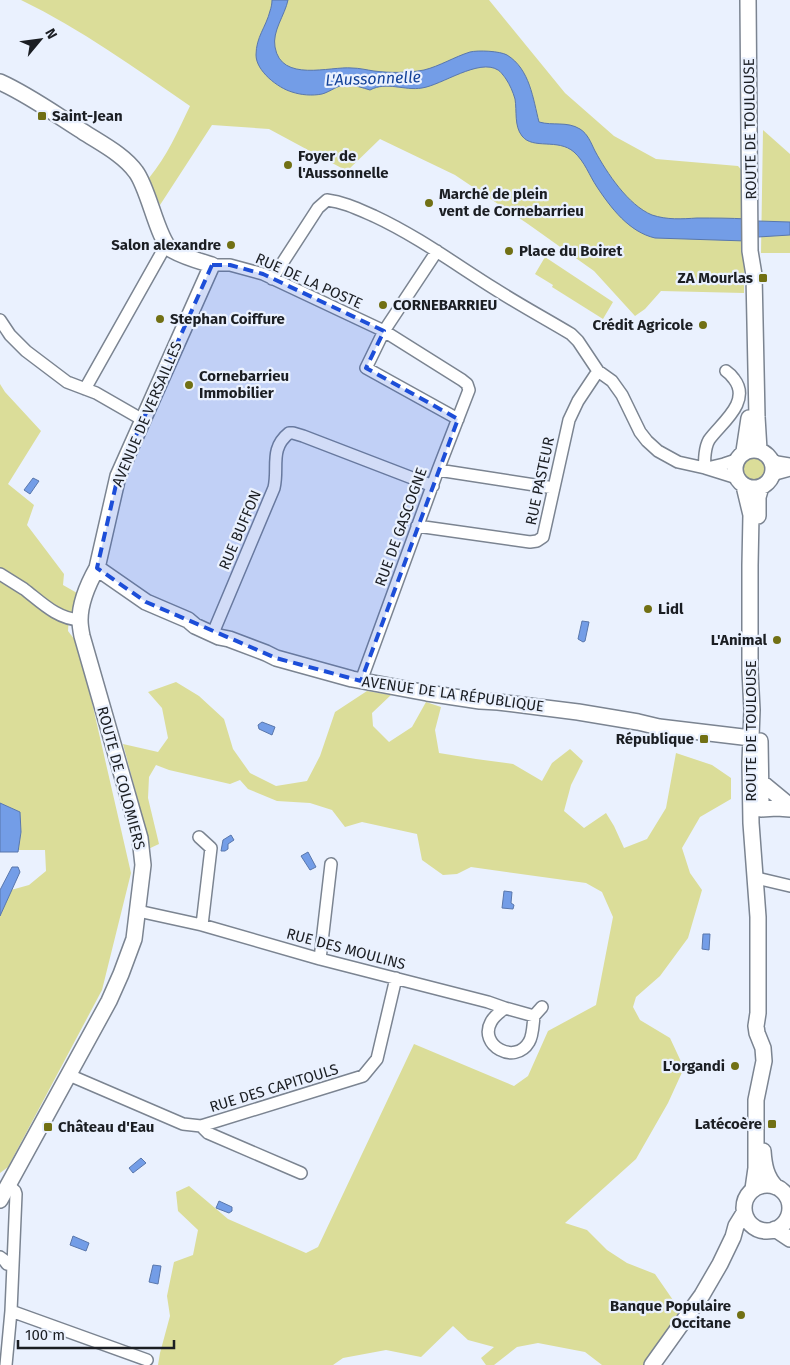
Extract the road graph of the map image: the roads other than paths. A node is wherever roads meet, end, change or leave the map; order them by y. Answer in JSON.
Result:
{"nodes":[{"id":1,"x":748,"y":0,"type":"edge"},
{"id":2,"x":0,"y":82,"type":"edge"},
{"id":3,"x":166,"y":245,"type":"junction"},
{"id":4,"x":437,"y":251,"type":"junction"},
{"id":5,"x":212,"y":265,"type":"junction"},
{"id":6,"x":272,"y":279,"type":"junction"},
{"id":7,"x":0,"y":320,"type":"edge"},
{"id":8,"x":384,"y":331,"type":"junction"},
{"id":9,"x":598,"y":371,"type":"junction"},
{"id":10,"x":726,"y":371,"type":"dead end"},
{"id":11,"x":467,"y":384,"type":"joint"},
{"id":12,"x":84,"y":389,"type":"junction"},
{"id":13,"x":143,"y":420,"type":"junction"},
{"id":14,"x":458,"y":420,"type":"junction"},
{"id":15,"x":753,"y":455,"type":"junction"},
{"id":16,"x":790,"y":464,"type":"edge"},
{"id":17,"x":705,"y":468,"type":"junction"},
{"id":18,"x":438,"y":470,"type":"junction"},
{"id":19,"x":790,"y":470,"type":"edge"},
{"id":20,"x":772,"y":475,"type":"junction"},
{"id":21,"x":741,"y":482,"type":"junction"},
{"id":22,"x":433,"y":486,"type":"junction"},
{"id":23,"x":760,"y":487,"type":"junction"},
{"id":24,"x":554,"y":488,"type":"junction"},
{"id":25,"x":417,"y":526,"type":"junction"},
{"id":26,"x":98,"y":568,"type":"junction"},
{"id":27,"x":0,"y":574,"type":"edge"},
{"id":28,"x":80,"y":620,"type":"junction"},
{"id":29,"x":213,"y":633,"type":"junction"},
{"id":30,"x":361,"y":681,"type":"junction"},
{"id":31,"x":713,"y":735,"type":"junction"},
{"id":32,"x":751,"y":738,"type":"junction"},
{"id":33,"x":750,"y":764,"type":"junction"},
{"id":34,"x":755,"y":780,"type":"junction"},
{"id":35,"x":790,"y":808,"type":"edge"},
{"id":36,"x":761,"y":809,"type":"junction"},
{"id":37,"x":200,"y":837,"type":"dead end"},
{"id":38,"x":331,"y":864,"type":"dead end"},
{"id":39,"x":761,"y":879,"type":"junction"},
{"id":40,"x":790,"y":886,"type":"edge"},
{"id":41,"x":138,"y":911,"type":"junction"},
{"id":42,"x":758,"y":917,"type":"junction"},
{"id":43,"x":202,"y":925,"type":"junction"},
{"id":44,"x":320,"y":959,"type":"junction"},
{"id":45,"x":396,"y":978,"type":"junction"},
{"id":46,"x":504,"y":1008,"type":"junction"},
{"id":47,"x":758,"y":1013,"type":"junction"},
{"id":48,"x":68,"y":1075,"type":"junction"},
{"id":49,"x":202,"y":1126,"type":"junction"},
{"id":50,"x":301,"y":1173,"type":"dead end"},
{"id":51,"x":8,"y":1186,"type":"junction"},
{"id":52,"x":776,"y":1187,"type":"junction"},
{"id":53,"x":753,"y":1189,"type":"junction"},
{"id":54,"x":0,"y":1200,"type":"edge"},
{"id":55,"x":744,"y":1213,"type":"junction"},
{"id":56,"x":789,"y":1220,"type":"edge"},
{"id":57,"x":757,"y":1228,"type":"junction"},
{"id":58,"x":776,"y":1229,"type":"junction"},
{"id":59,"x":733,"y":1237,"type":"junction"},
{"id":60,"x":790,"y":1240,"type":"edge"},
{"id":61,"x":0,"y":1257,"type":"edge"},
{"id":62,"x":14,"y":1265,"type":"junction"},
{"id":63,"x":11,"y":1311,"type":"junction"},
{"id":64,"x":147,"y":1360,"type":"dead end"},
{"id":65,"x":6,"y":1365,"type":"edge"},
{"id":66,"x":652,"y":1365,"type":"edge"}],
"edges":[{"from":1,"to":15,"type":"main road","name":"ROUTE DE TOULOUSE"},
{"from":2,"to":3,"type":"main road"},
{"from":3,"to":5,"type":"main road"},
{"from":3,"to":12,"type":"street"},
{"from":4,"to":6,"type":"street"},
{"from":4,"to":8,"type":"street"},
{"from":4,"to":9,"type":"street"},
{"from":5,"to":6,"type":"street","name":"RUE DE LA POSTE"},
{"from":5,"to":13,"type":"main road","name":"AVENUE DE VERSAILLES"},
{"from":6,"to":8,"type":"street","name":"RUE DE LA POSTE"},
{"from":7,"to":12,"type":"street"},
{"from":8,"to":11,"type":"street","name":"RUE DE LA POSTE"},
{"from":8,"to":14,"type":"street"},
{"from":9,"to":17,"type":"street"},
{"from":9,"to":24,"type":"street","name":"RUE PASTEUR"},
{"from":10,"to":17,"type":"street"},
{"from":11,"to":14,"type":"street","name":"RUE DE GASCOGNE"},
{"from":12,"to":13,"type":"street"},
{"from":13,"to":26,"type":"main road","name":"AVENUE DE VERSAILLES"},
{"from":14,"to":18,"type":"street","name":"RUE DE GASCOGNE"},
{"from":15,"to":16,"type":"street"},
{"from":15,"to":17,"type":"street"},
{"from":15,"to":20,"type":"main road"},
{"from":15,"to":21,"type":"main road"},
{"from":17,"to":21,"type":"street"},
{"from":18,"to":22,"type":"street","name":"RUE DE GASCOGNE"},
{"from":18,"to":24,"type":"street"},
{"from":19,"to":20,"type":"street"},
{"from":20,"to":23,"type":"main road"},
{"from":21,"to":23,"type":"main road"},
{"from":21,"to":32,"type":"main road","name":"ROUTE DE TOULOUSE"},
{"from":22,"to":25,"type":"street","name":"RUE DE GASCOGNE"},
{"from":22,"to":29,"type":"street","name":"RUE BUFFON"},
{"from":23,"to":34,"type":"main road","name":"ROUTE DE TOULOUSE"},
{"from":24,"to":25,"type":"street","name":"RUE PASTEUR"},
{"from":25,"to":30,"type":"street","name":"RUE DE GASCOGNE"},
{"from":26,"to":28,"type":"main road","name":"ROUTE DE COLOMIERS"},
{"from":26,"to":29,"type":"main road","name":"AVENUE DE LA RÉPUBLIQUE"},
{"from":27,"to":28,"type":"street"},
{"from":28,"to":41,"type":"main road","name":"ROUTE DE COLOMIERS"},
{"from":29,"to":30,"type":"main road","name":"AVENUE DE LA RÉPUBLIQUE"},
{"from":30,"to":31,"type":"main road","name":"AVENUE DE LA RÉPUBLIQUE"},
{"from":31,"to":32,"type":"main road","name":"AVENUE DE LA RÉPUBLIQUE"},
{"from":31,"to":33,"type":"main road","name":"AVENUE DE LA RÉPUBLIQUE"},
{"from":32,"to":33,"type":"main road","name":"ROUTE DE TOULOUSE"},
{"from":32,"to":34,"type":"main road"},
{"from":33,"to":34,"type":"main road","name":"ROUTE DE TOULOUSE"},
{"from":34,"to":35,"type":"main road"},
{"from":34,"to":36,"type":"main road","name":"ROUTE DE TOULOUSE"},
{"from":34,"to":42,"type":"main road","name":"ROUTE DE TOULOUSE"},
{"from":35,"to":36,"type":"main road"},
{"from":36,"to":39,"type":"main road","name":"ROUTE DE TOULOUSE"},
{"from":37,"to":43,"type":"street"},
{"from":38,"to":44,"type":"street"},
{"from":39,"to":40,"type":"street"},
{"from":39,"to":42,"type":"main road","name":"ROUTE DE TOULOUSE"},
{"from":41,"to":43,"type":"street","name":"RUE DES MOULINS"},
{"from":41,"to":48,"type":"main road","name":"ROUTE DE COLOMIERS"},
{"from":42,"to":47,"type":"main road","name":"ROUTE DE TOULOUSE"},
{"from":43,"to":44,"type":"street","name":"RUE DES MOULINS"},
{"from":44,"to":45,"type":"street","name":"RUE DES MOULINS"},
{"from":45,"to":46,"type":"street","name":"RUE DES MOULINS"},
{"from":45,"to":49,"type":"street","name":"RUE DES CAPITOULS"},
{"from":46,"to":46,"type":"street","name":"RUE DES MOULINS"},
{"from":47,"to":52,"type":"main road","name":"ROUTE DE TOULOUSE"},
{"from":47,"to":53,"type":"main road","name":"ROUTE DE TOULOUSE"},
{"from":48,"to":49,"type":"street","name":"RUE DES CAPITOULS"},
{"from":48,"to":51,"type":"main road","name":"ROUTE DE COLOMIERS"},
{"from":49,"to":50,"type":"street"},
{"from":51,"to":54,"type":"main road","name":"ROUTE DE COLOMIERS"},
{"from":51,"to":62,"type":"street"},
{"from":52,"to":53,"type":"main road"},
{"from":52,"to":56,"type":"main road"},
{"from":53,"to":55,"type":"main road"},
{"from":55,"to":57,"type":"main road"},
{"from":55,"to":59,"type":"main road"},
{"from":56,"to":58,"type":"main road"},
{"from":57,"to":58,"type":"main road"},
{"from":57,"to":59,"type":"main road"},
{"from":58,"to":60,"type":"main road"},
{"from":59,"to":66,"type":"main road"},
{"from":61,"to":62,"type":"street"},
{"from":62,"to":63,"type":"street"},
{"from":63,"to":64,"type":"street"},
{"from":63,"to":65,"type":"street"}]}
